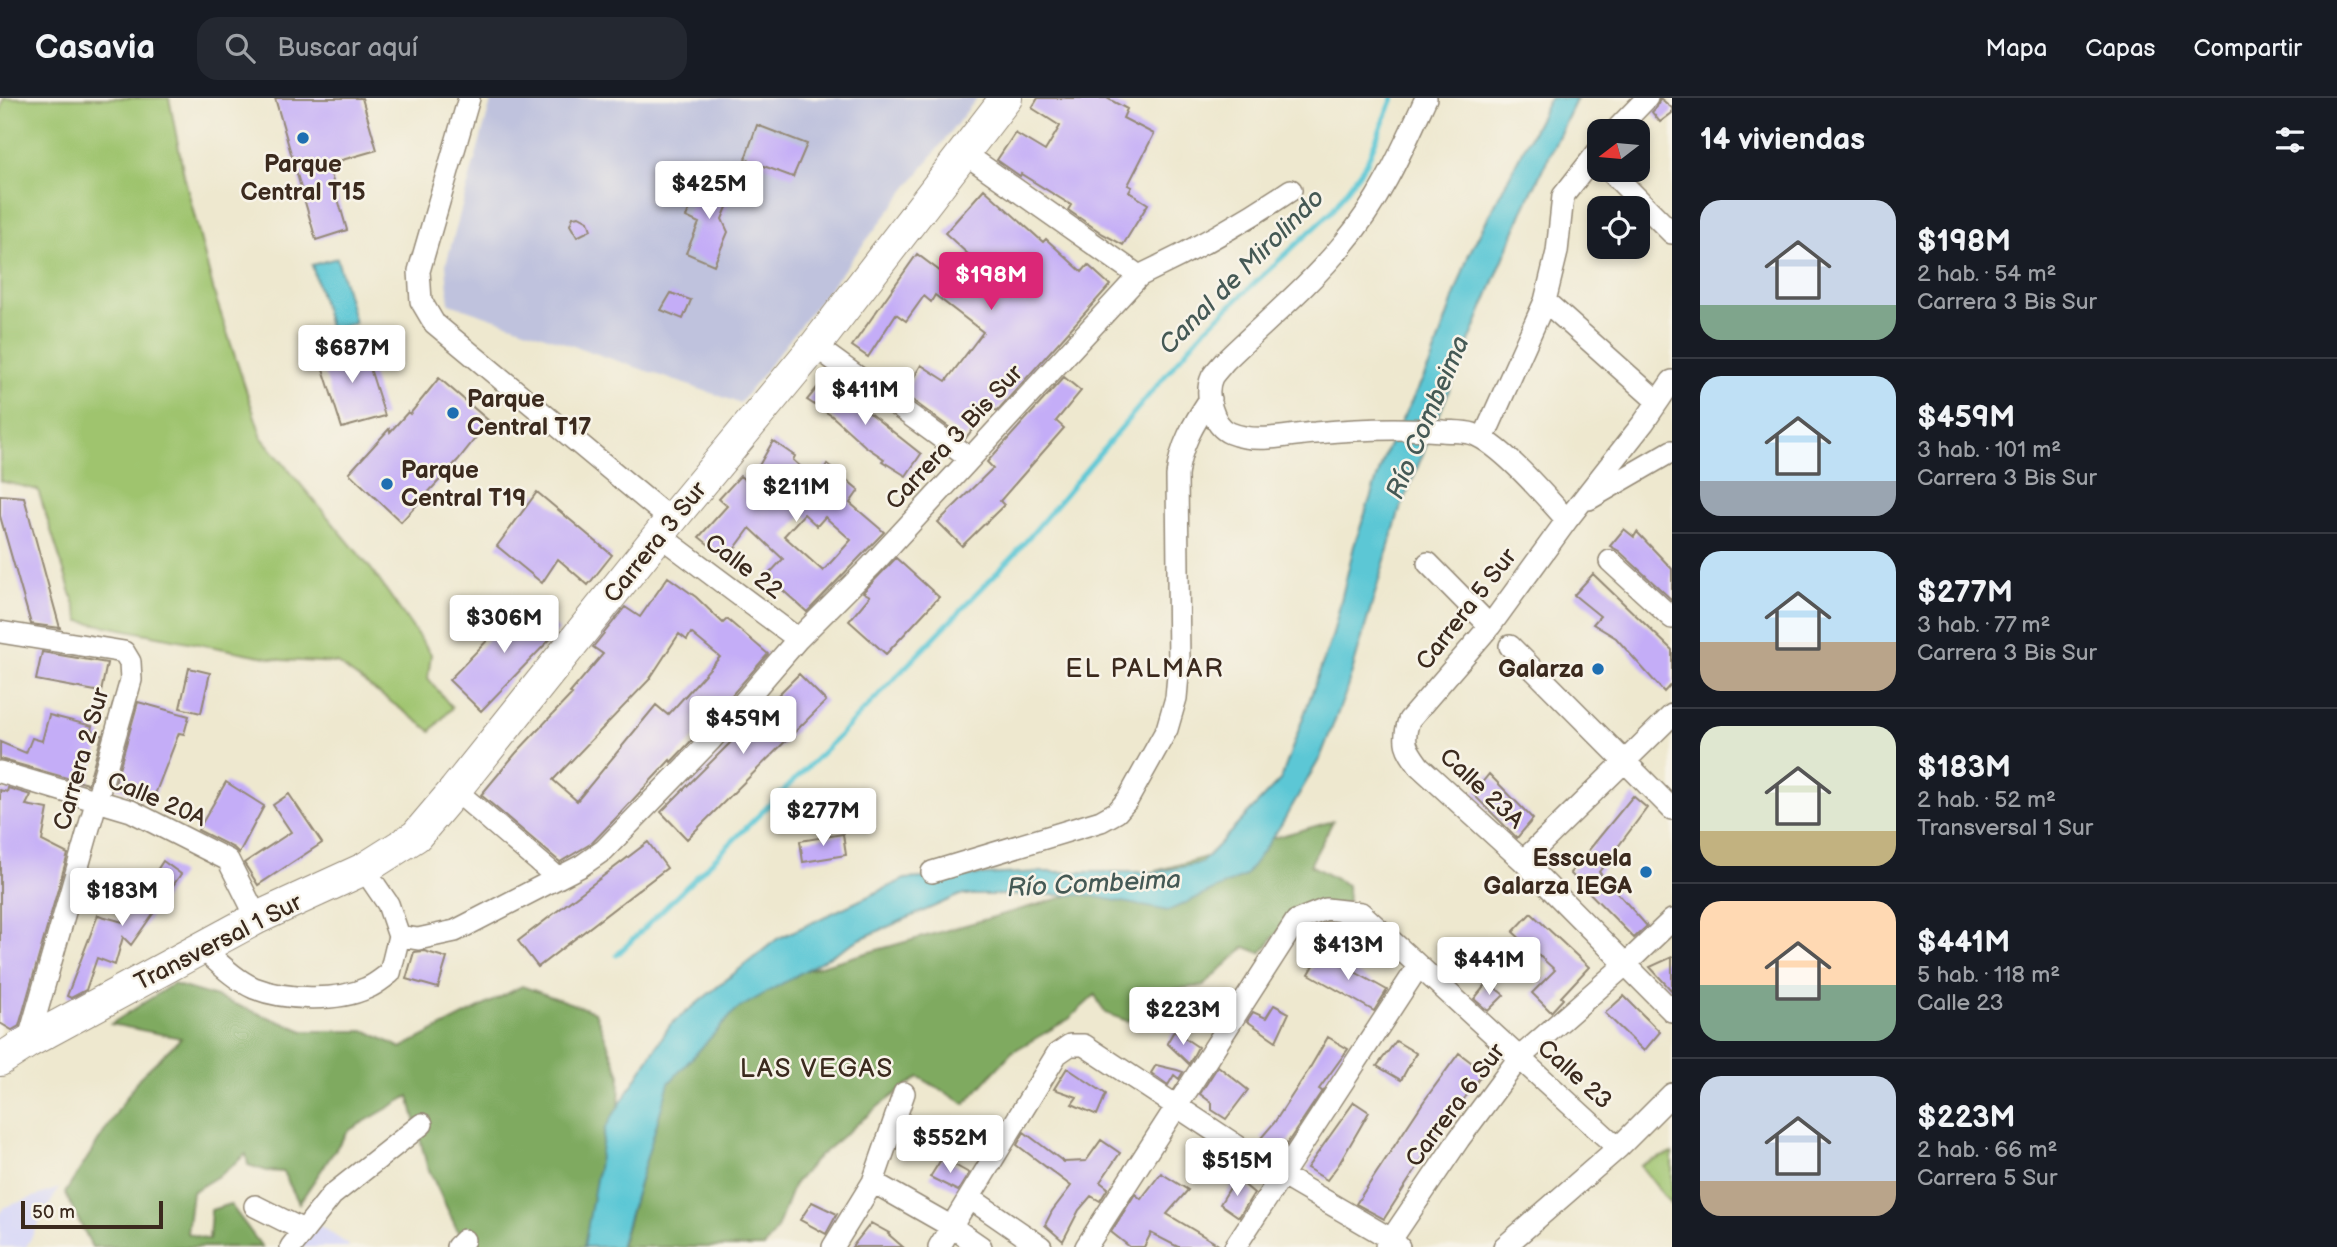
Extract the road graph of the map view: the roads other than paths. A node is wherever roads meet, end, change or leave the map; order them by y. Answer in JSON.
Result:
{"nodes":[{"id":1,"x":469,"y":98,"type":"edge"},
{"id":2,"x":1006,"y":98,"type":"edge"},
{"id":3,"x":1426,"y":98,"type":"edge"},
{"id":4,"x":1647,"y":98,"type":"edge"},
{"id":5,"x":1627,"y":119,"type":"edge"},
{"id":6,"x":964,"y":153,"type":"junction"},
{"id":7,"x":1587,"y":173,"type":"edge"},
{"id":8,"x":1623,"y":182,"type":"edge"},
{"id":9,"x":1291,"y":190,"type":"dead end"},
{"id":10,"x":1672,"y":233,"type":"edge"},
{"id":11,"x":1139,"y":276,"type":"junction"},
{"id":12,"x":1545,"y":301,"type":"junction"},
{"id":13,"x":815,"y":346,"type":"junction"},
{"id":14,"x":1672,"y":381,"type":"edge"},
{"id":15,"x":1210,"y":399,"type":"junction"},
{"id":16,"x":1657,"y":401,"type":"junction"},
{"id":17,"x":1478,"y":437,"type":"junction"},
{"id":18,"x":1672,"y":451,"type":"edge"},
{"id":19,"x":969,"y":458,"type":"junction"},
{"id":20,"x":1573,"y":512,"type":"junction"},
{"id":21,"x":665,"y":528,"type":"junction"},
{"id":22,"x":1610,"y":561,"type":"dead end"},
{"id":23,"x":1428,"y":563,"type":"dead end"},
{"id":24,"x":1672,"y":618,"type":"edge"},
{"id":25,"x":1490,"y":626,"type":"junction"},
{"id":26,"x":0,"y":632,"type":"edge"},
{"id":27,"x":798,"y":639,"type":"junction"},
{"id":28,"x":1510,"y":646,"type":"dead end"},
{"id":29,"x":1672,"y":715,"type":"edge"},
{"id":30,"x":1407,"y":749,"type":"joint"},
{"id":31,"x":1625,"y":761,"type":"junction"},
{"id":32,"x":0,"y":772,"type":"edge"},
{"id":33,"x":455,"y":790,"type":"junction"},
{"id":34,"x":96,"y":800,"type":"junction"},
{"id":35,"x":1672,"y":809,"type":"edge"},
{"id":36,"x":1523,"y":861,"type":"junction"},
{"id":37,"x":364,"y":869,"type":"junction"},
{"id":38,"x":932,"y":872,"type":"dead end"},
{"id":39,"x":558,"y":878,"type":"junction"},
{"id":40,"x":257,"y":918,"type":"junction"},
{"id":41,"x":1672,"y":920,"type":"edge"},
{"id":42,"x":399,"y":936,"type":"junction"},
{"id":43,"x":202,"y":948,"type":"junction"},
{"id":44,"x":1626,"y":965,"type":"junction"},
{"id":45,"x":1418,"y":967,"type":"junction"},
{"id":46,"x":1672,"y":1011,"type":"edge"},
{"id":47,"x":28,"y":1042,"type":"junction"},
{"id":48,"x":1519,"y":1058,"type":"junction"},
{"id":49,"x":0,"y":1060,"type":"edge"},
{"id":50,"x":904,"y":1093,"type":"dead end"},
{"id":51,"x":1672,"y":1094,"type":"edge"},
{"id":52,"x":1176,"y":1106,"type":"junction"},
{"id":53,"x":422,"y":1124,"type":"dead end"},
{"id":54,"x":1618,"y":1148,"type":"junction"},
{"id":55,"x":1281,"y":1175,"type":"junction"},
{"id":56,"x":873,"y":1182,"type":"junction"},
{"id":57,"x":970,"y":1198,"type":"junction"},
{"id":58,"x":255,"y":1206,"type":"dead end"},
{"id":59,"x":952,"y":1227,"type":"junction"},
{"id":60,"x":297,"y":1238,"type":"edge"},
{"id":61,"x":1392,"y":1244,"type":"edge"},
{"id":62,"x":832,"y":1247,"type":"edge"},
{"id":63,"x":939,"y":1247,"type":"edge"},
{"id":64,"x":981,"y":1247,"type":"edge"},
{"id":65,"x":1041,"y":1247,"type":"edge"},
{"id":66,"x":1086,"y":1247,"type":"edge"},
{"id":67,"x":1235,"y":1247,"type":"edge"},
{"id":68,"x":1504,"y":1247,"type":"edge"}],
"edges":[{"from":1,"to":21,"type":"street","name":"Calle 22"},
{"from":2,"to":6,"type":"street","name":"Carrera 3 Sur"},
{"from":3,"to":15,"type":"street"},
{"from":4,"to":5,"type":"street"},
{"from":6,"to":11,"type":"street"},
{"from":6,"to":13,"type":"street","name":"Carrera 3 Sur"},
{"from":7,"to":12,"type":"street"},
{"from":8,"to":10,"type":"street"},
{"from":9,"to":11,"type":"street","name":"Carrera 3 Bis Sur"},
{"from":11,"to":19,"type":"street","name":"Carrera 3 Bis Sur"},
{"from":12,"to":16,"type":"street"},
{"from":12,"to":17,"type":"street"},
{"from":13,"to":19,"type":"street"},
{"from":13,"to":21,"type":"street","name":"Carrera 3 Sur"},
{"from":14,"to":16,"type":"street","name":"Carrera 5 Sur"},
{"from":15,"to":17,"type":"street"},
{"from":15,"to":38,"type":"street"},
{"from":16,"to":20,"type":"street","name":"Carrera 5 Sur"},
{"from":17,"to":20,"type":"street"},
{"from":18,"to":20,"type":"street","name":"Carrera 5 Sur"},
{"from":19,"to":27,"type":"street","name":"Carrera 3 Bis Sur"},
{"from":20,"to":25,"type":"street","name":"Carrera 5 Sur"},
{"from":21,"to":27,"type":"street","name":"Calle 22"},
{"from":21,"to":33,"type":"street","name":"Carrera 3 Sur"},
{"from":22,"to":24,"type":"street"},
{"from":23,"to":25,"type":"street"},
{"from":25,"to":30,"type":"street","name":"Carrera 5 Sur"},
{"from":26,"to":34,"type":"street","name":"Carrera 2 Sur"},
{"from":27,"to":39,"type":"street","name":"Carrera 3 Bis Sur"},
{"from":28,"to":31,"type":"street"},
{"from":29,"to":31,"type":"street"},
{"from":30,"to":36,"type":"street","name":"Calle 23A"},
{"from":31,"to":35,"type":"street"},
{"from":31,"to":36,"type":"street"},
{"from":32,"to":34,"type":"street","name":"Calle 20A"},
{"from":33,"to":37,"type":"street","name":"Carrera 3 Sur"},
{"from":33,"to":39,"type":"street"},
{"from":34,"to":40,"type":"street","name":"Calle 20A"},
{"from":34,"to":47,"type":"street","name":"Carrera 2 Sur"},
{"from":36,"to":44,"type":"street","name":"Calle 23A"},
{"from":37,"to":40,"type":"street","name":"Transversal 1 Sur"},
{"from":37,"to":42,"type":"street"},
{"from":39,"to":42,"type":"street","name":"Carrera 3 Bis Sur"},
{"from":40,"to":43,"type":"street","name":"Transversal 1 Sur"},
{"from":41,"to":44,"type":"street","name":"Carrera 6 Sur"},
{"from":42,"to":43,"type":"street"},
{"from":43,"to":47,"type":"street","name":"Transversal 1 Sur"},
{"from":44,"to":46,"type":"street","name":"Calle 23A"},
{"from":44,"to":48,"type":"street","name":"Carrera 6 Sur"},
{"from":45,"to":48,"type":"street","name":"Calle 23"},
{"from":45,"to":52,"type":"street","name":"Calle 23"},
{"from":45,"to":55,"type":"street"},
{"from":47,"to":49,"type":"street","name":"Transversal 1 Sur"},
{"from":48,"to":54,"type":"street","name":"Calle 23"},
{"from":48,"to":61,"type":"street","name":"Carrera 6 Sur"},
{"from":50,"to":56,"type":"street"},
{"from":51,"to":54,"type":"street"},
{"from":52,"to":55,"type":"street"},
{"from":52,"to":57,"type":"street"},
{"from":52,"to":66,"type":"street"},
{"from":53,"to":60,"type":"street"},
{"from":54,"to":68,"type":"street"},
{"from":55,"to":61,"type":"street"},
{"from":55,"to":67,"type":"street"},
{"from":56,"to":59,"type":"street"},
{"from":56,"to":62,"type":"street"},
{"from":57,"to":59,"type":"street"},
{"from":57,"to":65,"type":"street"},
{"from":58,"to":60,"type":"street"},
{"from":59,"to":63,"type":"street"},
{"from":59,"to":64,"type":"street"}]}
